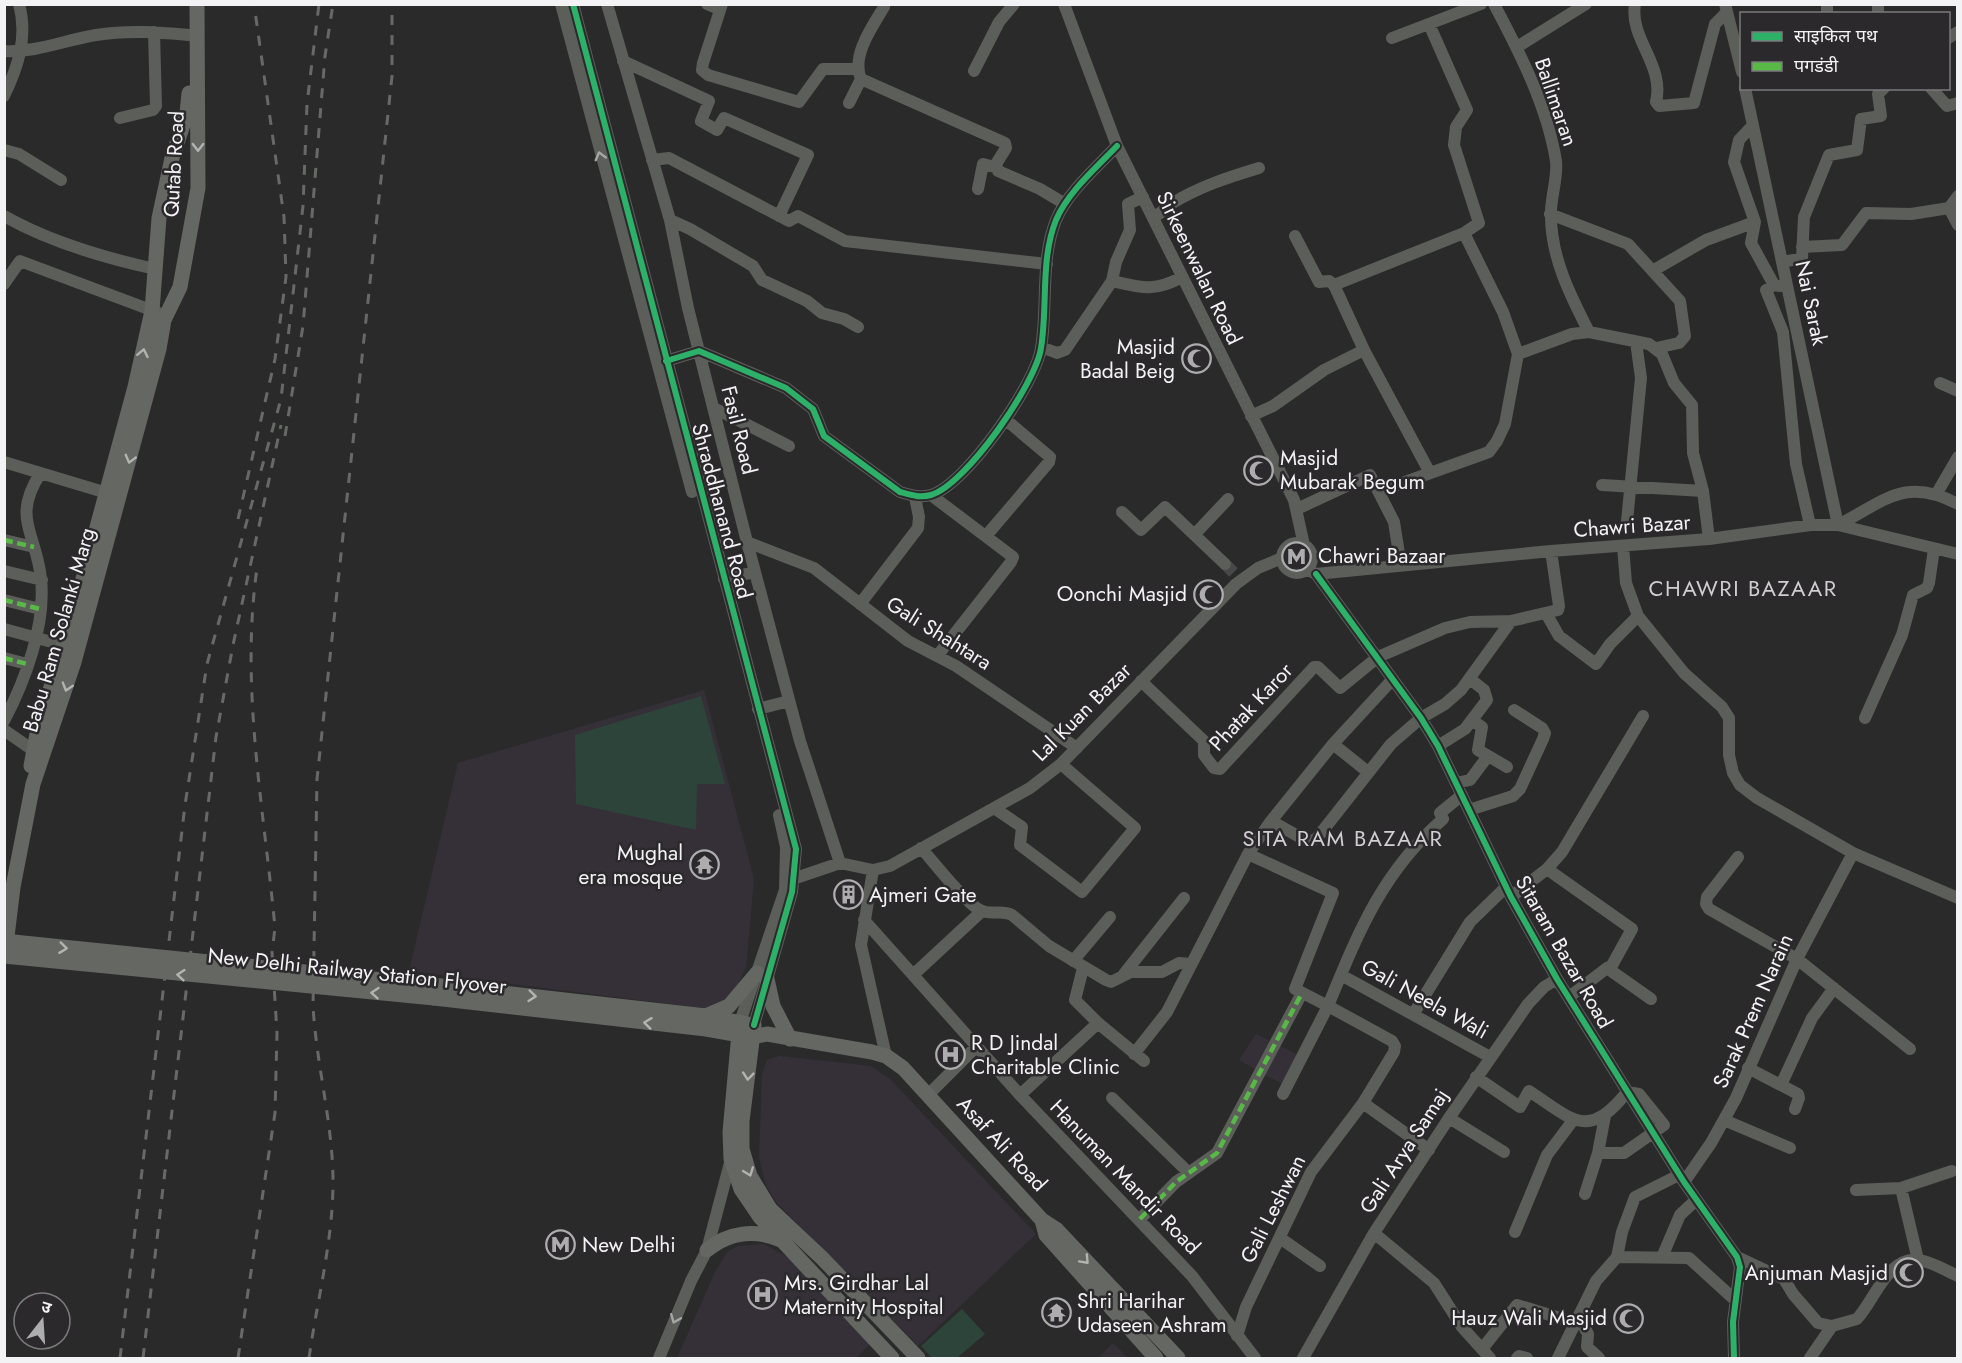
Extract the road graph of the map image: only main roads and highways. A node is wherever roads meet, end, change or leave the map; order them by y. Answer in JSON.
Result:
{"nodes":[{"id":1,"x":189,"y":4,"type":"edge"},
{"id":2,"x":198,"y":4,"type":"edge"},
{"id":3,"x":193,"y":102,"type":"junction"},
{"id":4,"x":161,"y":316,"type":"junction"},
{"id":5,"x":130,"y":434,"type":"junction"},
{"id":6,"x":86,"y":592,"type":"junction"},
{"id":7,"x":39,"y":754,"type":"junction"},
{"id":8,"x":4,"y":877,"type":"edge"},
{"id":9,"x":7,"y":913,"type":"edge"},
{"id":10,"x":4,"y":941,"type":"edge"},
{"id":11,"x":4,"y":955,"type":"edge"},
{"id":12,"x":433,"y":992,"type":"junction"},
{"id":13,"x":706,"y":1023,"type":"junction"},
{"id":14,"x":750,"y":1031,"type":"junction"},
{"id":15,"x":790,"y":1039,"type":"junction"},
{"id":16,"x":734,"y":1067,"type":"junction"},
{"id":17,"x":1042,"y":1220,"type":"junction"},
{"id":18,"x":784,"y":1242,"type":"junction"},
{"id":19,"x":706,"y":1250,"type":"road end"},
{"id":20,"x":892,"y":1359,"type":"edge"},
{"id":21,"x":918,"y":1359,"type":"edge"},
{"id":22,"x":1156,"y":1359,"type":"edge"},
{"id":23,"x":1178,"y":1359,"type":"edge"}],
"edges":[{"from":1,"to":3,"type":"main road","name":"Qutab Road"},
{"from":2,"to":3,"type":"main road","name":"Qutab Road"},
{"from":3,"to":4,"type":"main road","name":"Qutab Road"},
{"from":3,"to":4,"type":"main road","name":"Qutab Road","one_way":true},
{"from":4,"to":5,"type":"main road","name":"Babu Ram Solanki Marg"},
{"from":5,"to":6,"type":"main road","name":"Babu Ram Solanki Marg","one_way":true},
{"from":5,"to":6,"type":"main road","name":"Babu Ram Solanki Marg"},
{"from":6,"to":7,"type":"main road","name":"Babu Ram Solanki Marg"},
{"from":7,"to":8,"type":"main road","name":"Babu Ram Solanki Marg"},
{"from":7,"to":9,"type":"main road","name":"Babu Ram Solanki Marg"},
{"from":9,"to":11,"type":"main road","name":"Babu Ram Solanki Marg"},
{"from":10,"to":12,"type":"main road","name":"New Delhi Railway Station Flyover","one_way":true,"bridge":true},
{"from":12,"to":11,"type":"main road","name":"New Delhi Railway Station Flyover","one_way":true,"bridge":true},
{"from":12,"to":13,"type":"main road","name":"New Delhi Railway Station Flyover"},
{"from":13,"to":14,"type":"main road","name":"New Delhi Railway Station Flyover"},
{"from":13,"to":15,"type":"main road"},
{"from":13,"to":16,"type":"main road"},
{"from":14,"to":15,"type":"main road","name":"Asaf Ali Road"},
{"from":14,"to":16,"type":"main road"},
{"from":14,"to":21,"type":"main road","one_way":true},
{"from":15,"to":17,"type":"main road","name":"Asaf Ali Road"},
{"from":16,"to":18,"type":"main road"},
{"from":17,"to":22,"type":"main road","name":"Asaf Ali Road"},
{"from":17,"to":23,"type":"main road","name":"Asaf Ali Road","one_way":true},
{"from":18,"to":19,"type":"main road"},
{"from":18,"to":20,"type":"main road"}]}
